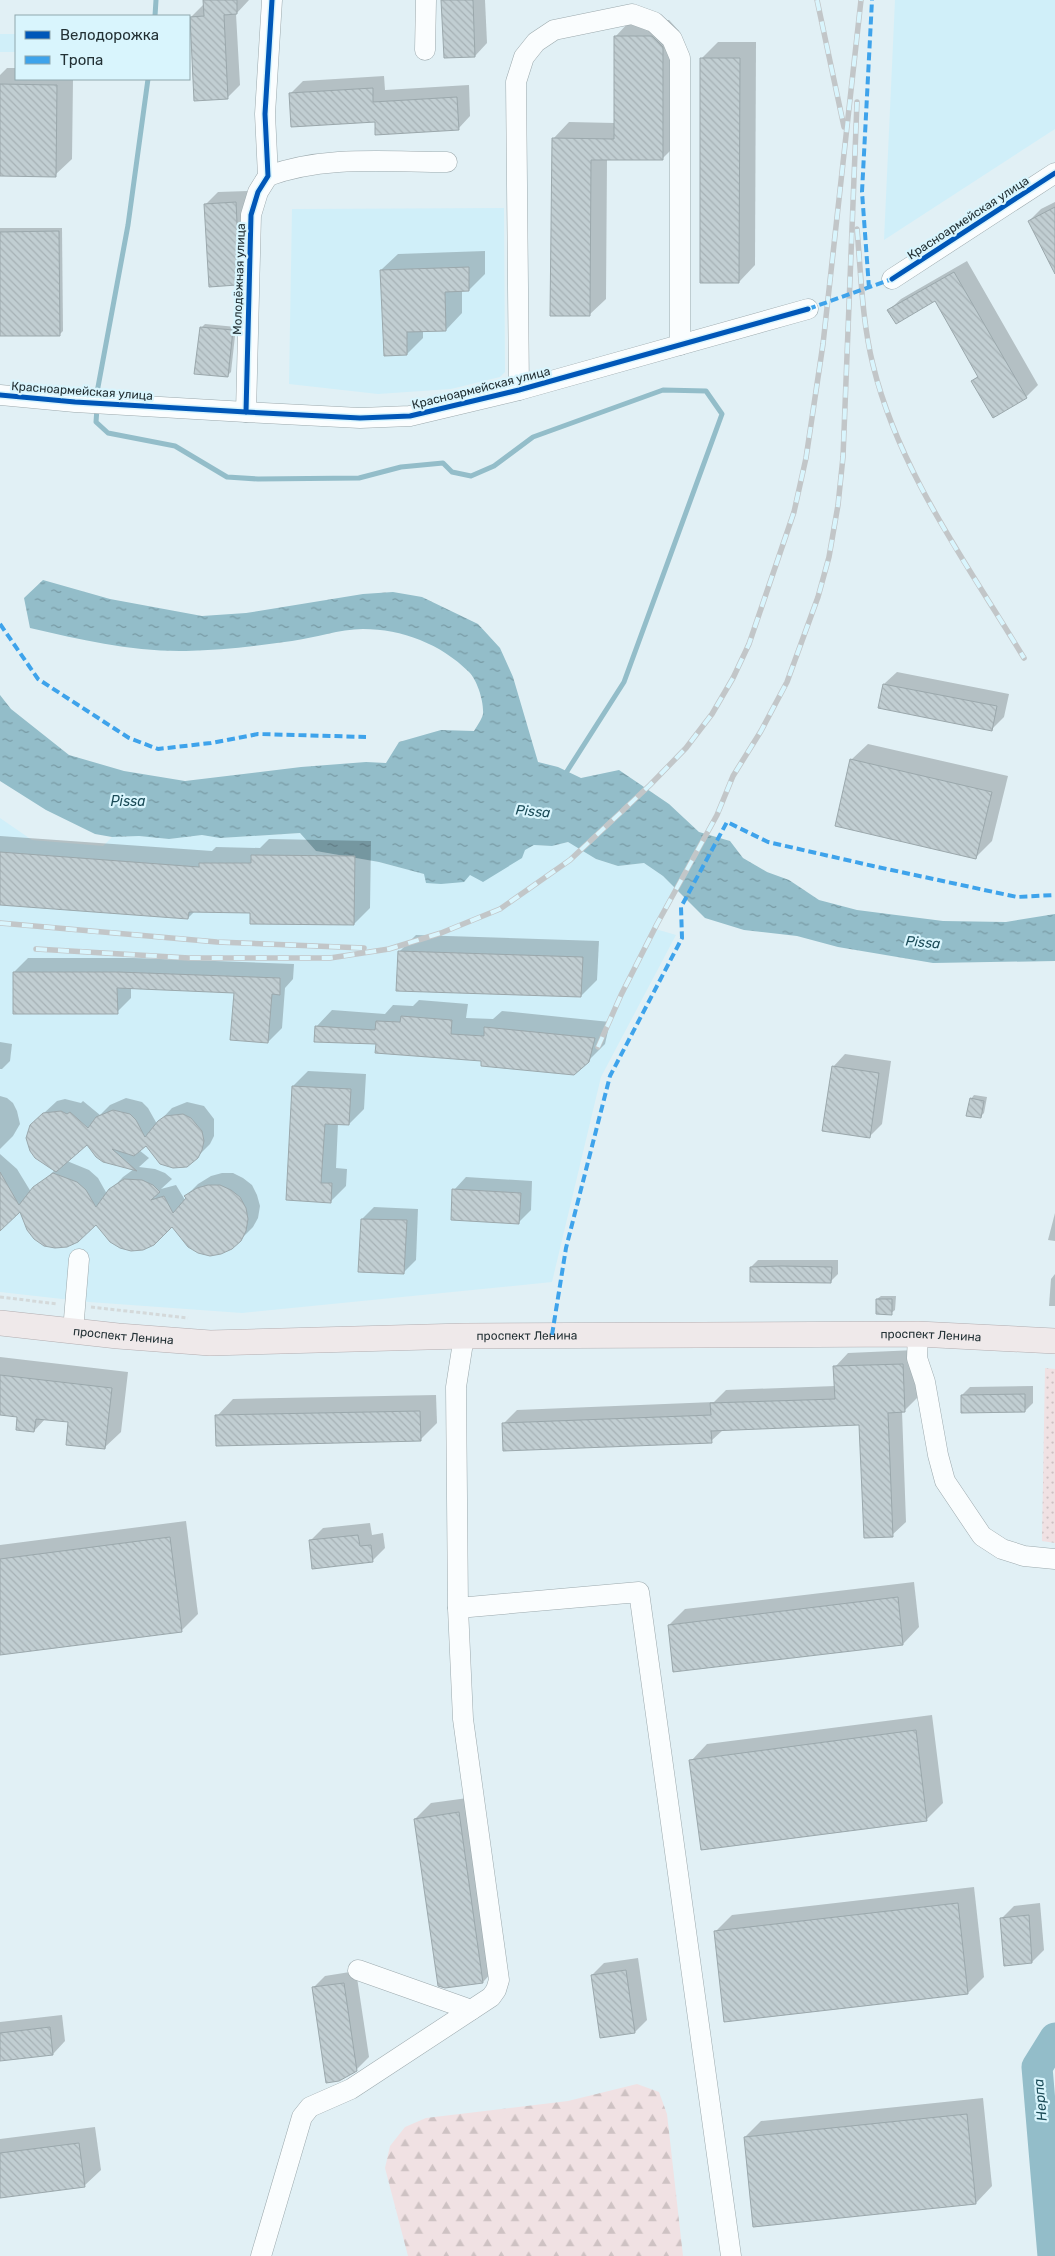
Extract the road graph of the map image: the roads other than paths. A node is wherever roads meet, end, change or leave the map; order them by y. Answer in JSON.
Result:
{"nodes":[{"id":1,"x":272,"y":0,"type":"edge"},
{"id":2,"x":426,"y":0,"type":"edge"},
{"id":3,"x":425,"y":50,"type":"dead end"},
{"id":4,"x":447,"y":162,"type":"dead end"},
{"id":5,"x":1055,"y":173,"type":"edge"},
{"id":6,"x":268,"y":176,"type":"junction"},
{"id":7,"x":892,"y":279,"type":"dead end"},
{"id":8,"x":808,"y":309,"type":"dead end"},
{"id":9,"x":680,"y":345,"type":"junction"},
{"id":10,"x":519,"y":390,"type":"junction"},
{"id":11,"x":0,"y":395,"type":"edge"},
{"id":12,"x":246,"y":412,"type":"junction"},
{"id":13,"x":79,"y":1259,"type":"dead end"},
{"id":14,"x":0,"y":1323,"type":"edge"},
{"id":15,"x":73,"y":1331,"type":"junction"},
{"id":16,"x":918,"y":1334,"type":"junction"},
{"id":17,"x":464,"y":1336,"type":"junction"},
{"id":18,"x":1055,"y":1341,"type":"edge"},
{"id":19,"x":1055,"y":1559,"type":"edge"},
{"id":20,"x":458,"y":1608,"type":"junction"},
{"id":21,"x":358,"y":1970,"type":"dead end"},
{"id":22,"x":471,"y":2010,"type":"junction"},
{"id":23,"x":261,"y":2256,"type":"edge"},
{"id":24,"x":731,"y":2256,"type":"edge"}],
"edges":[{"from":1,"to":6,"type":"street"},
{"from":2,"to":3,"type":"street"},
{"from":4,"to":6,"type":"street"},
{"from":5,"to":7,"type":"street","name":"Красноармейская улица"},
{"from":6,"to":12,"type":"street","name":"Молодёжная улица"},
{"from":8,"to":9,"type":"street","name":"Красноармейская улица"},
{"from":9,"to":10,"type":"street","name":"Красноармейская улица"},
{"from":9,"to":10,"type":"street"},
{"from":10,"to":12,"type":"street","name":"Красноармейская улица"},
{"from":11,"to":12,"type":"street","name":"Красноармейская улица"},
{"from":13,"to":15,"type":"street"},
{"from":14,"to":15,"type":"main road","name":"проспект Ленина"},
{"from":15,"to":17,"type":"main road","name":"проспект Ленина"},
{"from":16,"to":17,"type":"main road","name":"проспект Ленина"},
{"from":16,"to":18,"type":"main road","name":"проспект Ленина"},
{"from":16,"to":19,"type":"street"},
{"from":17,"to":20,"type":"street"},
{"from":20,"to":22,"type":"street"},
{"from":20,"to":24,"type":"street"},
{"from":21,"to":22,"type":"street"},
{"from":22,"to":23,"type":"street"}]}
